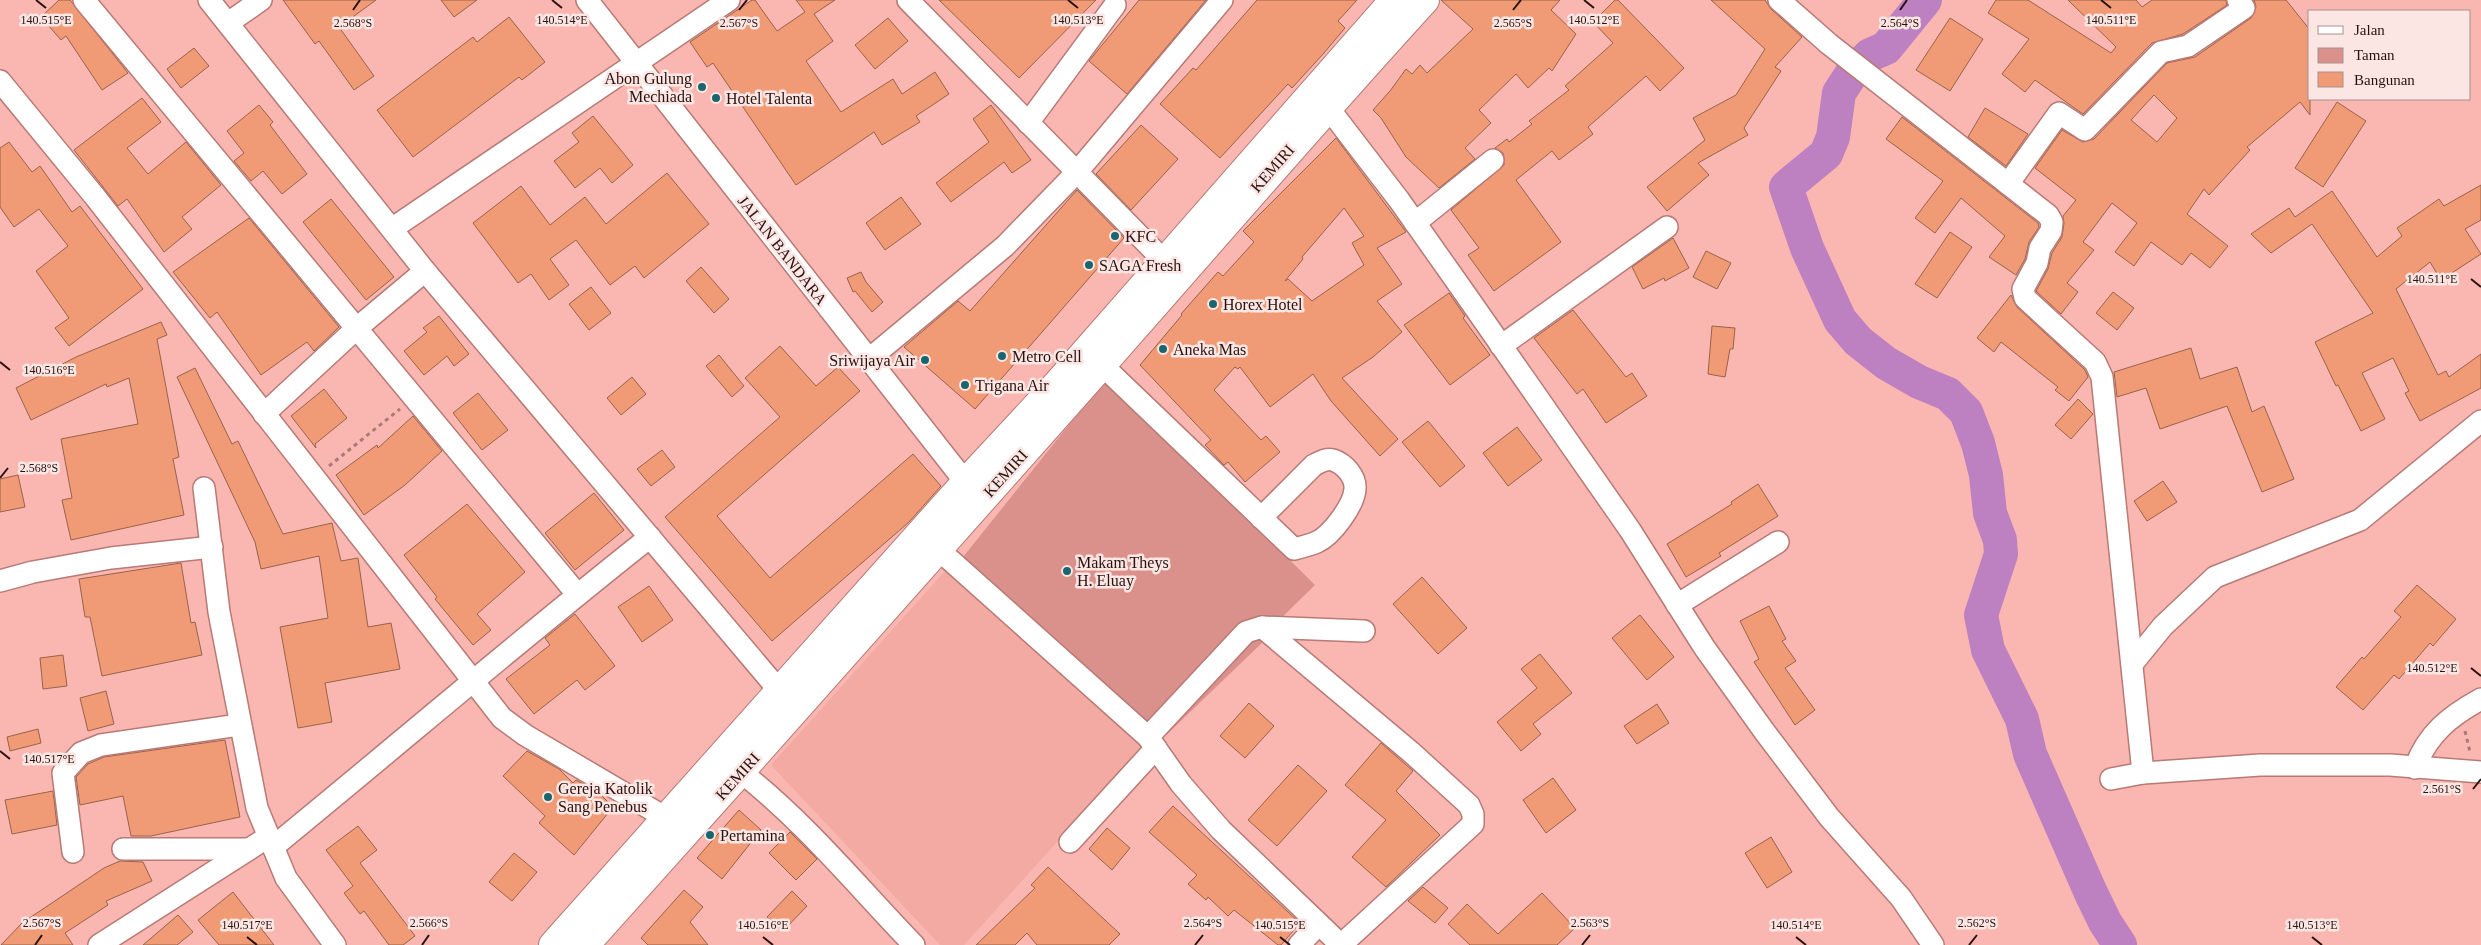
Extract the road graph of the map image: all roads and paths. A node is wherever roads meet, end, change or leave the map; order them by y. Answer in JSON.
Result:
{"nodes":[{"id":1,"x":84,"y":0,"type":"edge"},
{"id":2,"x":209,"y":0,"type":"edge"},
{"id":3,"x":261,"y":0,"type":"edge"},
{"id":4,"x":587,"y":0,"type":"edge"},
{"id":5,"x":729,"y":0,"type":"edge"},
{"id":6,"x":908,"y":0,"type":"edge"},
{"id":7,"x":1222,"y":0,"type":"edge"},
{"id":8,"x":1394,"y":0,"type":"edge"},
{"id":9,"x":1426,"y":0,"type":"edge"},
{"id":10,"x":1779,"y":0,"type":"edge"},
{"id":11,"x":2238,"y":0,"type":"edge"},
{"id":12,"x":1114,"y":4,"type":"dead end"},
{"id":13,"x":228,"y":23,"type":"junction"},
{"id":14,"x":636,"y":62,"type":"junction"},
{"id":15,"x":0,"y":81,"type":"edge"},
{"id":16,"x":1320,"y":98,"type":"junction"},
{"id":17,"x":1028,"y":123,"type":"junction"},
{"id":18,"x":1493,"y":160,"type":"dead end"},
{"id":19,"x":1077,"y":172,"type":"junction"},
{"id":20,"x":2008,"y":184,"type":"junction"},
{"id":21,"x":1415,"y":223,"type":"junction"},
{"id":22,"x":1667,"y":227,"type":"dead end"},
{"id":23,"x":393,"y":228,"type":"junction"},
{"id":24,"x":1172,"y":268,"type":"junction"},
{"id":25,"x":426,"y":271,"type":"junction"},
{"id":26,"x":357,"y":328,"type":"junction"},
{"id":27,"x":1501,"y":346,"type":"junction"},
{"id":28,"x":868,"y":360,"type":"junction"},
{"id":29,"x":1102,"y":365,"type":"junction"},
{"id":30,"x":414,"y":398,"type":"junction"},
{"id":31,"x":264,"y":414,"type":"junction"},
{"id":32,"x":2481,"y":421,"type":"edge"},
{"id":33,"x":314,"y":478,"type":"junction"},
{"id":34,"x":204,"y":488,"type":"dead end"},
{"id":35,"x":973,"y":491,"type":"junction"},
{"id":36,"x":1260,"y":518,"type":"junction"},
{"id":37,"x":650,"y":537,"type":"junction"},
{"id":38,"x":1778,"y":542,"type":"dead end"},
{"id":39,"x":212,"y":547,"type":"junction"},
{"id":40,"x":939,"y":550,"type":"junction"},
{"id":41,"x":0,"y":581,"type":"edge"},
{"id":42,"x":577,"y":594,"type":"junction"},
{"id":43,"x":1677,"y":605,"type":"junction"},
{"id":44,"x":1262,"y":627,"type":"junction"},
{"id":45,"x":1364,"y":631,"type":"dead end"},
{"id":46,"x":2132,"y":664,"type":"junction"},
{"id":47,"x":474,"y":682,"type":"junction"},
{"id":48,"x":788,"y":701,"type":"junction"},
{"id":49,"x":2472,"y":704,"type":"edge"},
{"id":50,"x":239,"y":724,"type":"junction"},
{"id":51,"x":1152,"y":743,"type":"junction"},
{"id":52,"x":2416,"y":768,"type":"junction"},
{"id":53,"x":741,"y":772,"type":"junction"},
{"id":54,"x":2476,"y":772,"type":"edge"},
{"id":55,"x":2143,"y":773,"type":"junction"},
{"id":56,"x":2111,"y":779,"type":"dead end"},
{"id":57,"x":666,"y":817,"type":"junction"},
{"id":58,"x":688,"y":832,"type":"junction"},
{"id":59,"x":270,"y":842,"type":"junction"},
{"id":60,"x":1070,"y":842,"type":"dead end"},
{"id":61,"x":249,"y":849,"type":"junction"},
{"id":62,"x":123,"y":850,"type":"dead end"},
{"id":63,"x":74,"y":852,"type":"dead end"},
{"id":64,"x":625,"y":882,"type":"junction"},
{"id":65,"x":1319,"y":924,"type":"junction"},
{"id":66,"x":99,"y":945,"type":"edge"},
{"id":67,"x":335,"y":945,"type":"edge"},
{"id":68,"x":553,"y":945,"type":"edge"},
{"id":69,"x":584,"y":945,"type":"edge"},
{"id":70,"x":914,"y":945,"type":"edge"},
{"id":71,"x":1299,"y":945,"type":"edge"},
{"id":72,"x":1341,"y":945,"type":"edge"},
{"id":73,"x":1932,"y":945,"type":"edge"}],
"edges":[{"from":1,"to":26,"type":"street"},
{"from":2,"to":13,"type":"street"},
{"from":3,"to":13,"type":"street"},
{"from":4,"to":14,"type":"street","name":"JALAN BANDARA"},
{"from":5,"to":14,"type":"street"},
{"from":6,"to":17,"type":"street"},
{"from":7,"to":19,"type":"street"},
{"from":8,"to":16,"type":"highway","name":"KEMIRI"},
{"from":9,"to":16,"type":"highway","name":"KEMIRI"},
{"from":10,"to":20,"type":"street"},
{"from":11,"to":20,"type":"street"},
{"from":12,"to":17,"type":"street"},
{"from":13,"to":23,"type":"street"},
{"from":14,"to":23,"type":"street"},
{"from":14,"to":28,"type":"street","name":"JALAN BANDARA"},
{"from":15,"to":31,"type":"street"},
{"from":16,"to":21,"type":"street"},
{"from":16,"to":24,"type":"highway","name":"KEMIRI"},
{"from":17,"to":19,"type":"street"},
{"from":18,"to":21,"type":"street"},
{"from":19,"to":24,"type":"street"},
{"from":19,"to":28,"type":"street"},
{"from":20,"to":46,"type":"street"},
{"from":21,"to":27,"type":"street"},
{"from":22,"to":27,"type":"street"},
{"from":23,"to":25,"type":"street"},
{"from":24,"to":29,"type":"highway","name":"KEMIRI"},
{"from":24,"to":35,"type":"highway","name":"KEMIRI"},
{"from":25,"to":26,"type":"street"},
{"from":25,"to":37,"type":"street"},
{"from":26,"to":30,"type":"street"},
{"from":26,"to":31,"type":"street"},
{"from":27,"to":43,"type":"street"},
{"from":28,"to":35,"type":"street","name":"JALAN BANDARA"},
{"from":29,"to":35,"type":"highway","name":"KEMIRI"},
{"from":29,"to":36,"type":"street"},
{"from":30,"to":33,"type":"path"},
{"from":30,"to":42,"type":"street"},
{"from":31,"to":33,"type":"street"},
{"from":32,"to":46,"type":"street"},
{"from":33,"to":47,"type":"street"},
{"from":34,"to":39,"type":"street"},
{"from":35,"to":40,"type":"highway","name":"KEMIRI"},
{"from":35,"to":48,"type":"highway","name":"KEMIRI"},
{"from":36,"to":36,"type":"street"},
{"from":37,"to":42,"type":"street"},
{"from":37,"to":48,"type":"street"},
{"from":38,"to":43,"type":"street"},
{"from":39,"to":41,"type":"street"},
{"from":39,"to":50,"type":"street"},
{"from":40,"to":48,"type":"highway","name":"KEMIRI"},
{"from":40,"to":51,"type":"street"},
{"from":42,"to":47,"type":"street"},
{"from":43,"to":73,"type":"street"},
{"from":44,"to":45,"type":"street"},
{"from":44,"to":51,"type":"street"},
{"from":44,"to":72,"type":"street"},
{"from":46,"to":55,"type":"street"},
{"from":47,"to":57,"type":"street"},
{"from":47,"to":59,"type":"street"},
{"from":48,"to":53,"type":"highway","name":"KEMIRI"},
{"from":48,"to":57,"type":"highway","name":"KEMIRI"},
{"from":49,"to":52,"type":"street"},
{"from":49,"to":54,"type":"path"},
{"from":50,"to":59,"type":"street"},
{"from":50,"to":63,"type":"street"},
{"from":51,"to":60,"type":"street"},
{"from":51,"to":65,"type":"street"},
{"from":52,"to":54,"type":"street"},
{"from":52,"to":55,"type":"street"},
{"from":53,"to":58,"type":"highway","name":"KEMIRI"},
{"from":53,"to":70,"type":"street"},
{"from":55,"to":56,"type":"street"},
{"from":57,"to":58,"type":"street"},
{"from":57,"to":64,"type":"highway","name":"KEMIRI"},
{"from":58,"to":64,"type":"highway","name":"KEMIRI"},
{"from":59,"to":61,"type":"street"},
{"from":59,"to":67,"type":"street"},
{"from":61,"to":62,"type":"street"},
{"from":61,"to":66,"type":"street"},
{"from":64,"to":68,"type":"highway","name":"KEMIRI"},
{"from":64,"to":69,"type":"highway","name":"KEMIRI"},
{"from":65,"to":71,"type":"street"},
{"from":65,"to":72,"type":"street"}]}
